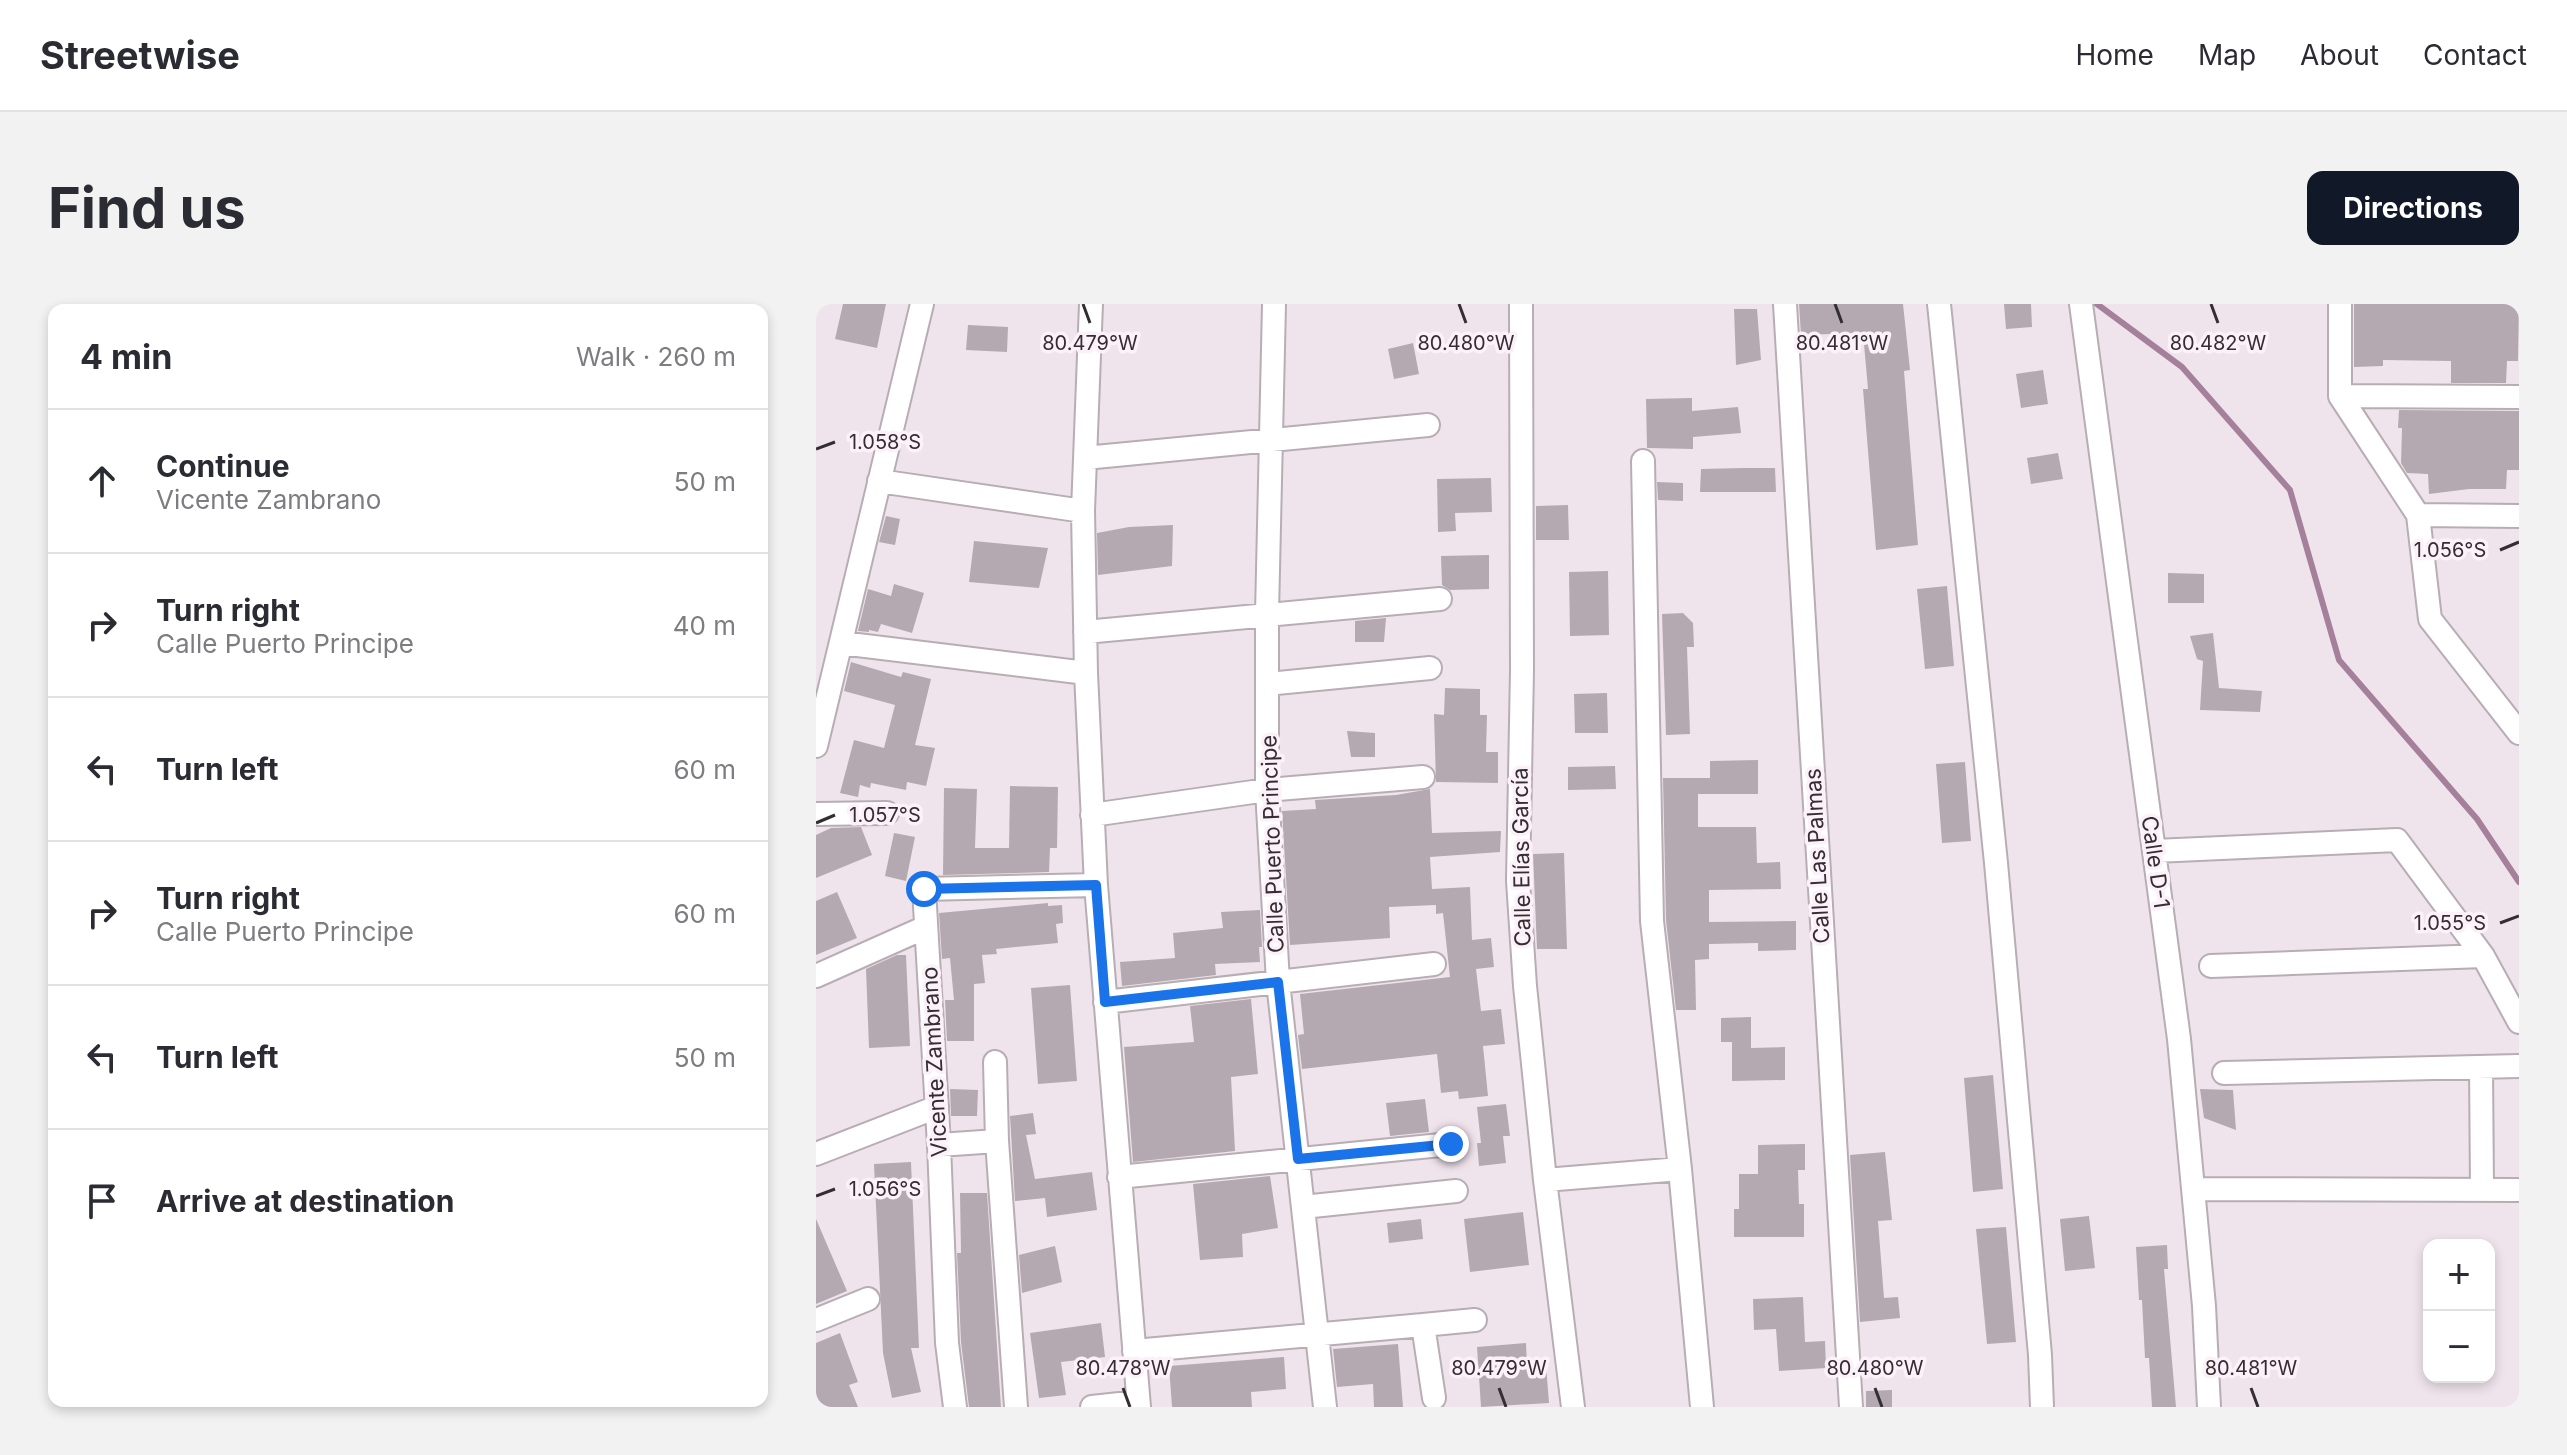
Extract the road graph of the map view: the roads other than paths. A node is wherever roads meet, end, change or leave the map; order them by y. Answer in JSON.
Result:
{"nodes":[{"id":1,"x":922,"y":304,"type":"edge"},
{"id":2,"x":1091,"y":304,"type":"edge"},
{"id":3,"x":1274,"y":304,"type":"edge"},
{"id":4,"x":1521,"y":304,"type":"edge"},
{"id":5,"x":1785,"y":304,"type":"edge"},
{"id":6,"x":1939,"y":304,"type":"edge"},
{"id":7,"x":2340,"y":304,"type":"edge"},
{"id":8,"x":2082,"y":311,"type":"edge"},
{"id":9,"x":2340,"y":396,"type":"junction"},
{"id":10,"x":2519,"y":397,"type":"edge"},
{"id":11,"x":1428,"y":425,"type":"dead end"},
{"id":12,"x":1271,"y":441,"type":"junction"},
{"id":13,"x":1085,"y":458,"type":"junction"},
{"id":14,"x":1643,"y":461,"type":"dead end"},
{"id":15,"x":879,"y":481,"type":"junction"},
{"id":16,"x":1083,"y":511,"type":"junction"},
{"id":17,"x":2418,"y":515,"type":"junction"},
{"id":18,"x":2519,"y":516,"type":"edge"},
{"id":19,"x":1440,"y":599,"type":"dead end"},
{"id":20,"x":1267,"y":614,"type":"junction"},
{"id":21,"x":1085,"y":632,"type":"junction"},
{"id":22,"x":841,"y":643,"type":"junction"},
{"id":23,"x":1430,"y":668,"type":"dead end"},
{"id":24,"x":1086,"y":673,"type":"junction"},
{"id":25,"x":1267,"y":684,"type":"junction"},
{"id":26,"x":2519,"y":733,"type":"edge"},
{"id":27,"x":816,"y":746,"type":"edge"},
{"id":28,"x":1423,"y":777,"type":"dead end"},
{"id":29,"x":1267,"y":790,"type":"junction"},
{"id":30,"x":887,"y":813,"type":"dead end"},
{"id":31,"x":816,"y":814,"type":"edge"},
{"id":32,"x":1092,"y":815,"type":"junction"},
{"id":33,"x":2155,"y":851,"type":"junction"},
{"id":34,"x":1096,"y":885,"type":"junction"},
{"id":35,"x":926,"y":927,"type":"junction"},
{"id":36,"x":2483,"y":956,"type":"junction"},
{"id":37,"x":1434,"y":964,"type":"dead end"},
{"id":38,"x":2211,"y":966,"type":"dead end"},
{"id":39,"x":816,"y":976,"type":"edge"},
{"id":40,"x":1278,"y":982,"type":"junction"},
{"id":41,"x":1105,"y":1002,"type":"junction"},
{"id":42,"x":2519,"y":1022,"type":"edge"},
{"id":43,"x":995,"y":1062,"type":"dead end"},
{"id":44,"x":2519,"y":1066,"type":"edge"},
{"id":45,"x":2481,"y":1067,"type":"junction"},
{"id":46,"x":2224,"y":1073,"type":"dead end"},
{"id":47,"x":937,"y":1107,"type":"junction"},
{"id":48,"x":997,"y":1141,"type":"junction"},
{"id":49,"x":1451,"y":1144,"type":"dead end"},
{"id":50,"x":939,"y":1145,"type":"junction"},
{"id":51,"x":816,"y":1154,"type":"edge"},
{"id":52,"x":1298,"y":1159,"type":"junction"},
{"id":53,"x":1680,"y":1169,"type":"junction"},
{"id":54,"x":1119,"y":1177,"type":"junction"},
{"id":55,"x":1545,"y":1180,"type":"junction"},
{"id":56,"x":2194,"y":1189,"type":"junction"},
{"id":57,"x":2482,"y":1190,"type":"junction"},
{"id":58,"x":2519,"y":1190,"type":"edge"},
{"id":59,"x":1456,"y":1191,"type":"dead end"},
{"id":60,"x":1303,"y":1207,"type":"junction"},
{"id":61,"x":868,"y":1299,"type":"dead end"},
{"id":62,"x":816,"y":1320,"type":"edge"},
{"id":63,"x":1475,"y":1320,"type":"dead end"},
{"id":64,"x":1423,"y":1325,"type":"junction"},
{"id":65,"x":1316,"y":1334,"type":"junction"},
{"id":66,"x":1134,"y":1351,"type":"junction"},
{"id":67,"x":1434,"y":1398,"type":"dead end"},
{"id":68,"x":1138,"y":1404,"type":"edge"},
{"id":69,"x":955,"y":1407,"type":"edge"},
{"id":70,"x":1016,"y":1407,"type":"edge"},
{"id":71,"x":1092,"y":1407,"type":"edge"},
{"id":72,"x":1325,"y":1407,"type":"edge"},
{"id":73,"x":1573,"y":1407,"type":"edge"},
{"id":74,"x":1702,"y":1407,"type":"edge"},
{"id":75,"x":1851,"y":1407,"type":"edge"},
{"id":76,"x":2042,"y":1407,"type":"edge"},
{"id":77,"x":2209,"y":1407,"type":"edge"}],
"edges":[{"from":1,"to":15,"type":"street"},
{"from":2,"to":13,"type":"street"},
{"from":3,"to":12,"type":"street","name":"Calle Puerto Principe"},
{"from":4,"to":55,"type":"street","name":"Calle Elías García"},
{"from":5,"to":75,"type":"street","name":"Calle Las Palmas"},
{"from":6,"to":76,"type":"street"},
{"from":7,"to":9,"type":"street"},
{"from":8,"to":33,"type":"street","name":"Calle D-1"},
{"from":9,"to":10,"type":"street"},
{"from":9,"to":17,"type":"street"},
{"from":11,"to":12,"type":"street"},
{"from":12,"to":13,"type":"street"},
{"from":12,"to":20,"type":"street","name":"Calle Puerto Principe"},
{"from":13,"to":16,"type":"street"},
{"from":14,"to":53,"type":"street"},
{"from":15,"to":16,"type":"street"},
{"from":15,"to":22,"type":"street"},
{"from":16,"to":21,"type":"street"},
{"from":17,"to":18,"type":"street"},
{"from":17,"to":26,"type":"street"},
{"from":19,"to":20,"type":"street"},
{"from":20,"to":21,"type":"street"},
{"from":20,"to":25,"type":"street","name":"Calle Puerto Principe"},
{"from":21,"to":24,"type":"street"},
{"from":22,"to":24,"type":"street"},
{"from":22,"to":27,"type":"street"},
{"from":23,"to":25,"type":"street"},
{"from":24,"to":32,"type":"street"},
{"from":25,"to":29,"type":"street","name":"Calle Puerto Principe"},
{"from":28,"to":29,"type":"street"},
{"from":29,"to":32,"type":"street"},
{"from":29,"to":40,"type":"street","name":"Calle Puerto Principe"},
{"from":30,"to":31,"type":"street"},
{"from":32,"to":34,"type":"street"},
{"from":33,"to":36,"type":"street"},
{"from":33,"to":56,"type":"street","name":"Calle D-1"},
{"from":34,"to":35,"type":"street","name":"Vicente Zambrano"},
{"from":34,"to":41,"type":"street"},
{"from":35,"to":39,"type":"street"},
{"from":35,"to":47,"type":"street","name":"Vicente Zambrano"},
{"from":36,"to":38,"type":"street"},
{"from":36,"to":42,"type":"street"},
{"from":37,"to":40,"type":"street"},
{"from":40,"to":41,"type":"street"},
{"from":40,"to":52,"type":"street","name":"Calle Puerto Principe"},
{"from":41,"to":54,"type":"street"},
{"from":43,"to":48,"type":"street"},
{"from":44,"to":45,"type":"street"},
{"from":45,"to":46,"type":"street"},
{"from":45,"to":57,"type":"street"},
{"from":47,"to":50,"type":"street","name":"Vicente Zambrano"},
{"from":47,"to":51,"type":"street"},
{"from":48,"to":50,"type":"street"},
{"from":48,"to":70,"type":"street"},
{"from":49,"to":52,"type":"street"},
{"from":50,"to":69,"type":"street","name":"Vicente Zambrano"},
{"from":52,"to":54,"type":"street"},
{"from":52,"to":60,"type":"street","name":"Calle Puerto Principe"},
{"from":53,"to":55,"type":"street"},
{"from":53,"to":74,"type":"street"},
{"from":54,"to":66,"type":"street"},
{"from":55,"to":73,"type":"street","name":"Calle Elías García"},
{"from":56,"to":57,"type":"street"},
{"from":56,"to":77,"type":"street","name":"Calle D-1"},
{"from":57,"to":58,"type":"street"},
{"from":59,"to":60,"type":"street"},
{"from":60,"to":65,"type":"street","name":"Calle Puerto Principe"},
{"from":61,"to":62,"type":"street"},
{"from":63,"to":64,"type":"street"},
{"from":64,"to":65,"type":"street"},
{"from":64,"to":67,"type":"street"},
{"from":65,"to":66,"type":"street"},
{"from":65,"to":72,"type":"street","name":"Calle Puerto Principe"},
{"from":66,"to":68,"type":"street"},
{"from":68,"to":71,"type":"street"}]}
